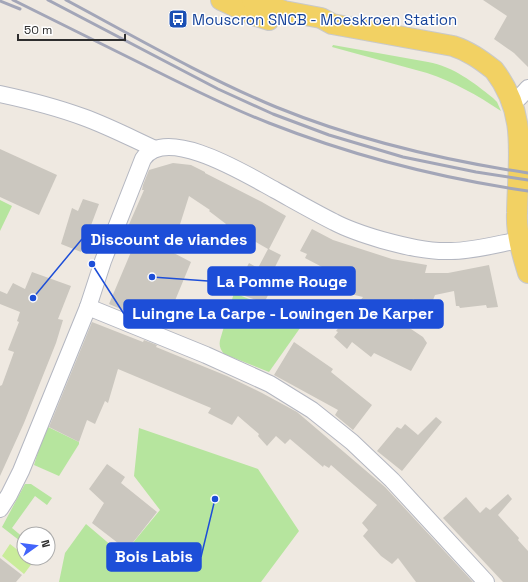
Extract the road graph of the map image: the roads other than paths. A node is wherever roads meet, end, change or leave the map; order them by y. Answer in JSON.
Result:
{"nodes":[{"id":1,"x":221,"y":0,"type":"edge"},
{"id":2,"x":252,"y":0,"type":"edge"},
{"id":3,"x":332,"y":24,"type":"junction"},
{"id":4,"x":524,"y":93,"type":"edge"},
{"id":5,"x":0,"y":94,"type":"edge"},
{"id":6,"x":155,"y":149,"type":"junction"},
{"id":7,"x":522,"y":231,"type":"edge"},
{"id":8,"x":528,"y":273,"type":"edge"},
{"id":9,"x":88,"y":307,"type":"junction"},
{"id":10,"x":0,"y":509,"type":"edge"},
{"id":11,"x":486,"y":582,"type":"edge"}],
"edges":[{"from":1,"to":3,"type":"main road"},
{"from":2,"to":3,"type":"main road"},
{"from":3,"to":4,"type":"main road"},
{"from":4,"to":7,"type":"main road"},
{"from":5,"to":6,"type":"street"},
{"from":6,"to":7,"type":"street"},
{"from":6,"to":9,"type":"street"},
{"from":7,"to":8,"type":"main road"},
{"from":9,"to":10,"type":"street"},
{"from":9,"to":11,"type":"street"}]}
